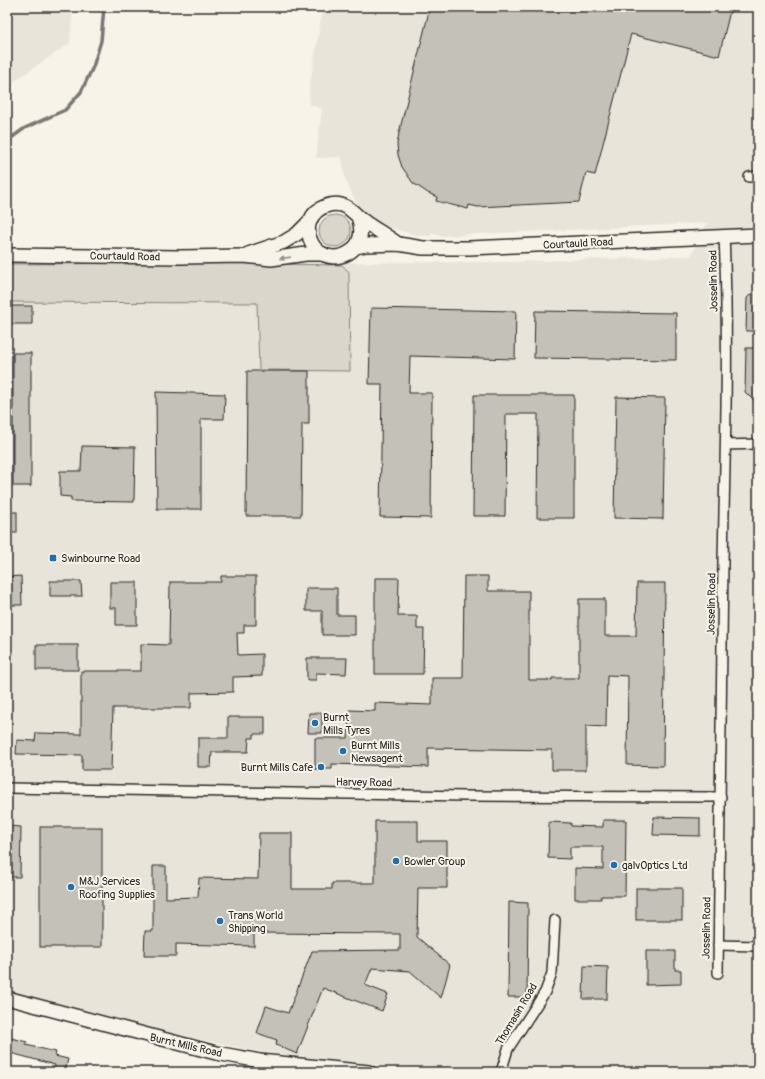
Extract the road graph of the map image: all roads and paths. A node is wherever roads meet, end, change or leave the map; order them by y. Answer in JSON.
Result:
{"nodes":[{"id":1,"x":358,"y":217,"type":"junction"},
{"id":2,"x":310,"y":220,"type":"junction"},
{"id":3,"x":758,"y":235,"type":"edge"},
{"id":4,"x":724,"y":236,"type":"junction"},
{"id":5,"x":398,"y":244,"type":"junction"},
{"id":6,"x":355,"y":247,"type":"junction"},
{"id":7,"x":323,"y":254,"type":"junction"},
{"id":8,"x":7,"y":255,"type":"edge"},
{"id":9,"x":244,"y":256,"type":"junction"},
{"id":10,"x":758,"y":444,"type":"edge"},
{"id":11,"x":726,"y":445,"type":"junction"},
{"id":12,"x":7,"y":788,"type":"edge"},
{"id":13,"x":720,"y":798,"type":"junction"},
{"id":14,"x":555,"y":920,"type":"dead end"},
{"id":15,"x":718,"y":945,"type":"junction"},
{"id":16,"x":758,"y":946,"type":"edge"},
{"id":17,"x":718,"y":972,"type":"dead end"},
{"id":18,"x":7,"y":998,"type":"edge"},
{"id":19,"x":259,"y":1066,"type":"edge"},
{"id":20,"x":369,"y":1072,"type":"edge"},
{"id":21,"x":501,"y":1072,"type":"edge"}],
"edges":[{"from":1,"to":2,"type":"street","name":"Courtauld Road"},
{"from":1,"to":5,"type":"street","name":"Courtauld Road"},
{"from":1,"to":6,"type":"street"},
{"from":2,"to":7,"type":"street"},
{"from":2,"to":9,"type":"street","name":"Courtauld Road"},
{"from":3,"to":4,"type":"street","name":"Courtauld Road"},
{"from":4,"to":5,"type":"street","name":"Courtauld Road"},
{"from":4,"to":11,"type":"street","name":"Josselin Road"},
{"from":5,"to":6,"type":"street","name":"Courtauld Road"},
{"from":6,"to":7,"type":"street","name":"Courtauld Road"},
{"from":7,"to":9,"type":"street","name":"Courtauld Road","one_way":true},
{"from":8,"to":9,"type":"street","name":"Courtauld Road"},
{"from":10,"to":11,"type":"street"},
{"from":11,"to":13,"type":"street","name":"Josselin Road"},
{"from":12,"to":13,"type":"street","name":"Harvey Road"},
{"from":13,"to":15,"type":"street","name":"Josselin Road"},
{"from":14,"to":21,"type":"street","name":"Thomasin Road"},
{"from":15,"to":16,"type":"street"},
{"from":15,"to":17,"type":"street","name":"Josselin Road"},
{"from":18,"to":19,"type":"street","name":"Burnt Mills Road"},
{"from":19,"to":20,"type":"street","name":"Burnt Mills Road"}]}
